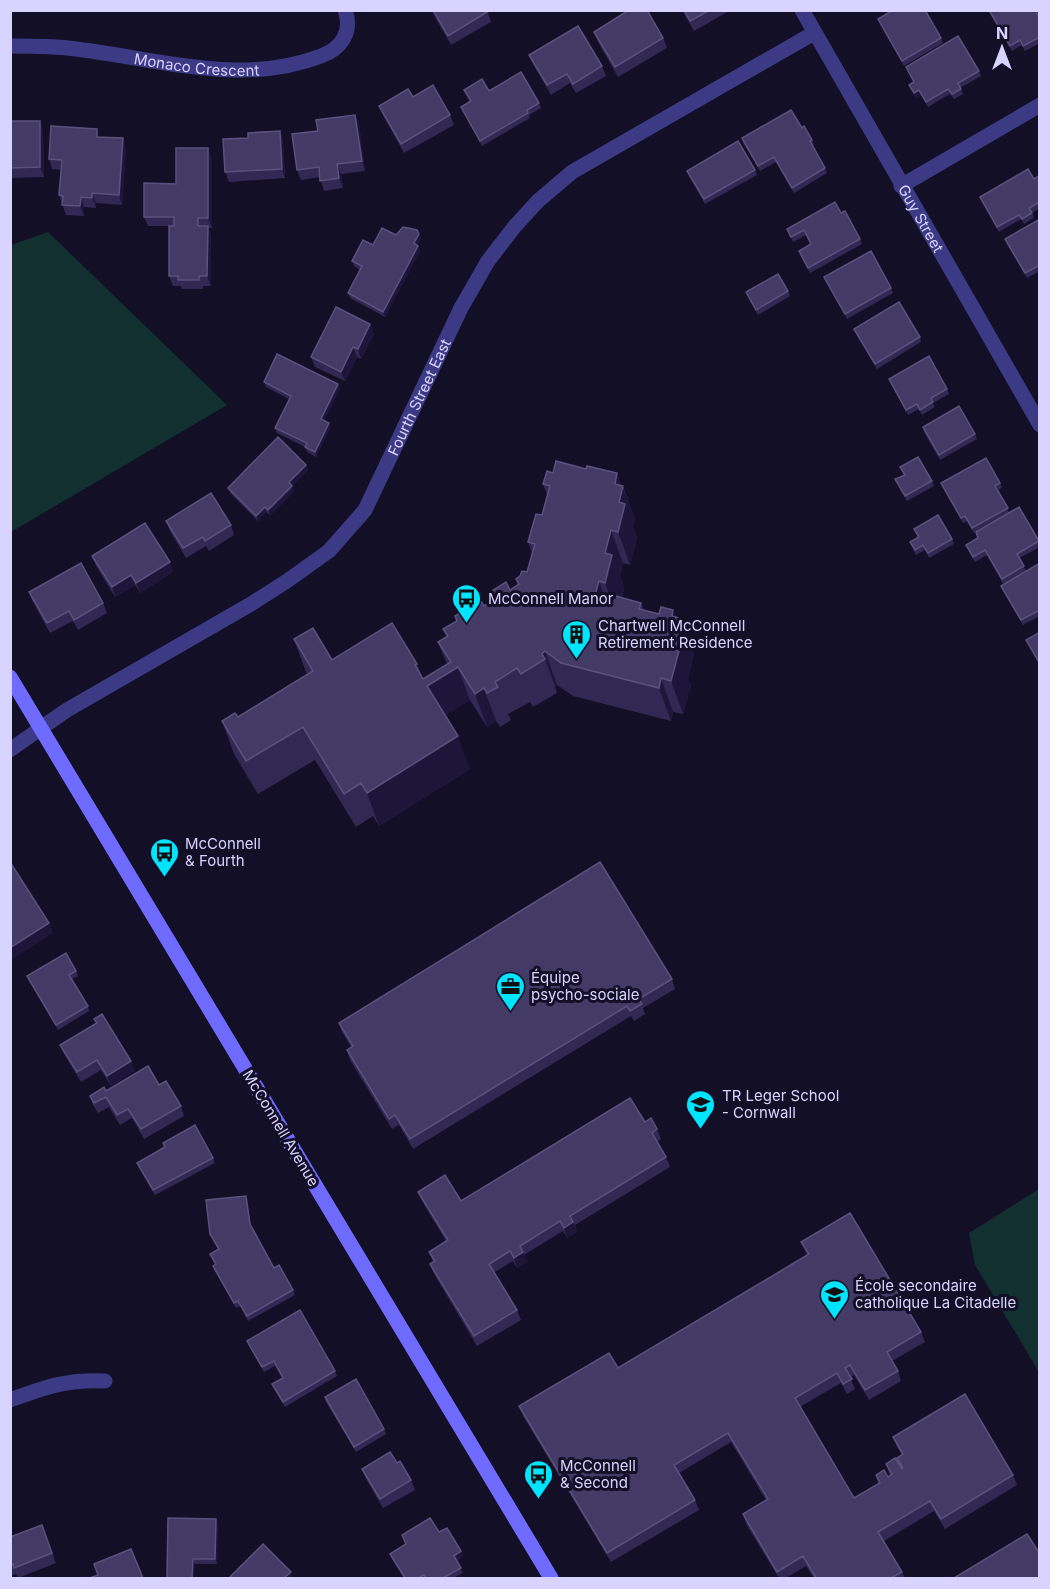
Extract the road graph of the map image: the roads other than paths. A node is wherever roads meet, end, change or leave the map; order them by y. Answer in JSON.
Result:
{"nodes":[{"id":1,"x":345,"y":10,"type":"edge"},
{"id":2,"x":802,"y":10,"type":"edge"},
{"id":3,"x":814,"y":33,"type":"junction"},
{"id":4,"x":10,"y":46,"type":"edge"},
{"id":5,"x":1040,"y":105,"type":"edge"},
{"id":6,"x":901,"y":186,"type":"junction"},
{"id":7,"x":1040,"y":425,"type":"edge"},
{"id":8,"x":10,"y":677,"type":"edge"},
{"id":9,"x":41,"y":728,"type":"junction"},
{"id":10,"x":10,"y":750,"type":"edge"},
{"id":11,"x":105,"y":1382,"type":"dead end"},
{"id":12,"x":10,"y":1400,"type":"edge"},
{"id":13,"x":551,"y":1578,"type":"edge"}],
"edges":[{"from":1,"to":4,"type":"street","name":"Monaco Crescent"},
{"from":2,"to":3,"type":"street","name":"Guy Street"},
{"from":3,"to":6,"type":"street","name":"Guy Street"},
{"from":3,"to":9,"type":"street","name":"Fourth Street East"},
{"from":5,"to":6,"type":"street"},
{"from":6,"to":7,"type":"street","name":"Guy Street"},
{"from":8,"to":9,"type":"main road","name":"McConnell Avenue"},
{"from":9,"to":10,"type":"street","name":"Fourth Street East"},
{"from":9,"to":13,"type":"main road","name":"McConnell Avenue"},
{"from":11,"to":12,"type":"street"}]}
